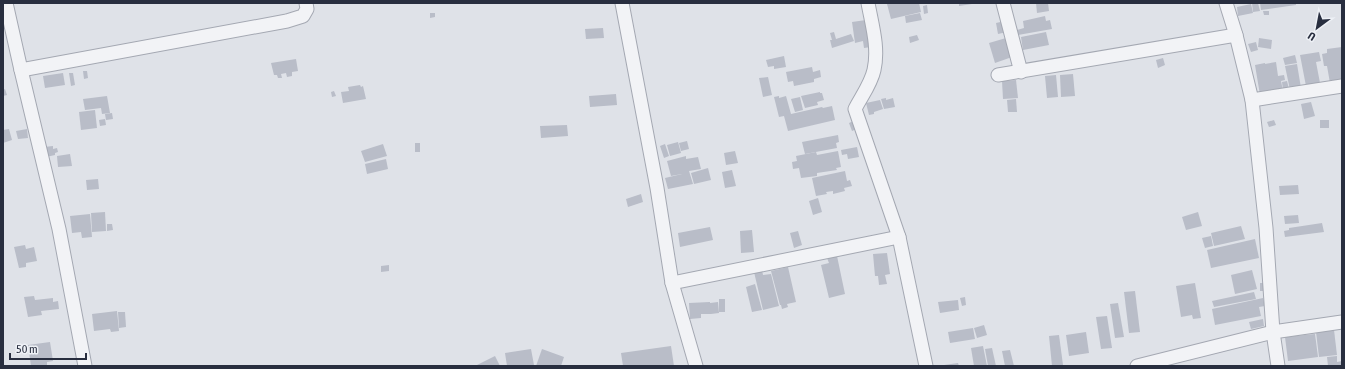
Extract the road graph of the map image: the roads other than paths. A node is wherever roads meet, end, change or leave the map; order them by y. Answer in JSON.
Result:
{"nodes":[{"id":1,"x":6,"y":3,"type":"edge"},
{"id":2,"x":306,"y":3,"type":"edge"},
{"id":3,"x":622,"y":3,"type":"edge"},
{"id":4,"x":868,"y":3,"type":"edge"},
{"id":5,"x":1003,"y":3,"type":"edge"},
{"id":6,"x":1226,"y":3,"type":"edge"},
{"id":7,"x":1236,"y":34,"type":"junction"},
{"id":8,"x":20,"y":70,"type":"junction"},
{"id":9,"x":1021,"y":72,"type":"junction"},
{"id":10,"x":998,"y":75,"type":"dead end"},
{"id":11,"x":1342,"y":86,"type":"edge"},
{"id":12,"x":1252,"y":100,"type":"junction"},
{"id":13,"x":899,"y":237,"type":"junction"},
{"id":14,"x":672,"y":283,"type":"junction"},
{"id":15,"x":1342,"y":322,"type":"edge"},
{"id":16,"x":1274,"y":332,"type":"junction"},
{"id":17,"x":85,"y":366,"type":"edge"},
{"id":18,"x":696,"y":366,"type":"edge"},
{"id":19,"x":926,"y":366,"type":"edge"},
{"id":20,"x":1137,"y":366,"type":"edge"},
{"id":21,"x":1278,"y":366,"type":"edge"}],
"edges":[{"from":1,"to":8,"type":"street"},
{"from":2,"to":8,"type":"street"},
{"from":3,"to":14,"type":"street"},
{"from":4,"to":13,"type":"street"},
{"from":5,"to":9,"type":"street"},
{"from":6,"to":7,"type":"street"},
{"from":7,"to":9,"type":"street"},
{"from":7,"to":12,"type":"street"},
{"from":8,"to":17,"type":"street"},
{"from":9,"to":10,"type":"street"},
{"from":11,"to":12,"type":"street"},
{"from":12,"to":16,"type":"street"},
{"from":13,"to":14,"type":"street"},
{"from":13,"to":19,"type":"street"},
{"from":14,"to":18,"type":"street"},
{"from":15,"to":16,"type":"street"},
{"from":16,"to":20,"type":"street"},
{"from":16,"to":21,"type":"street"}]}
